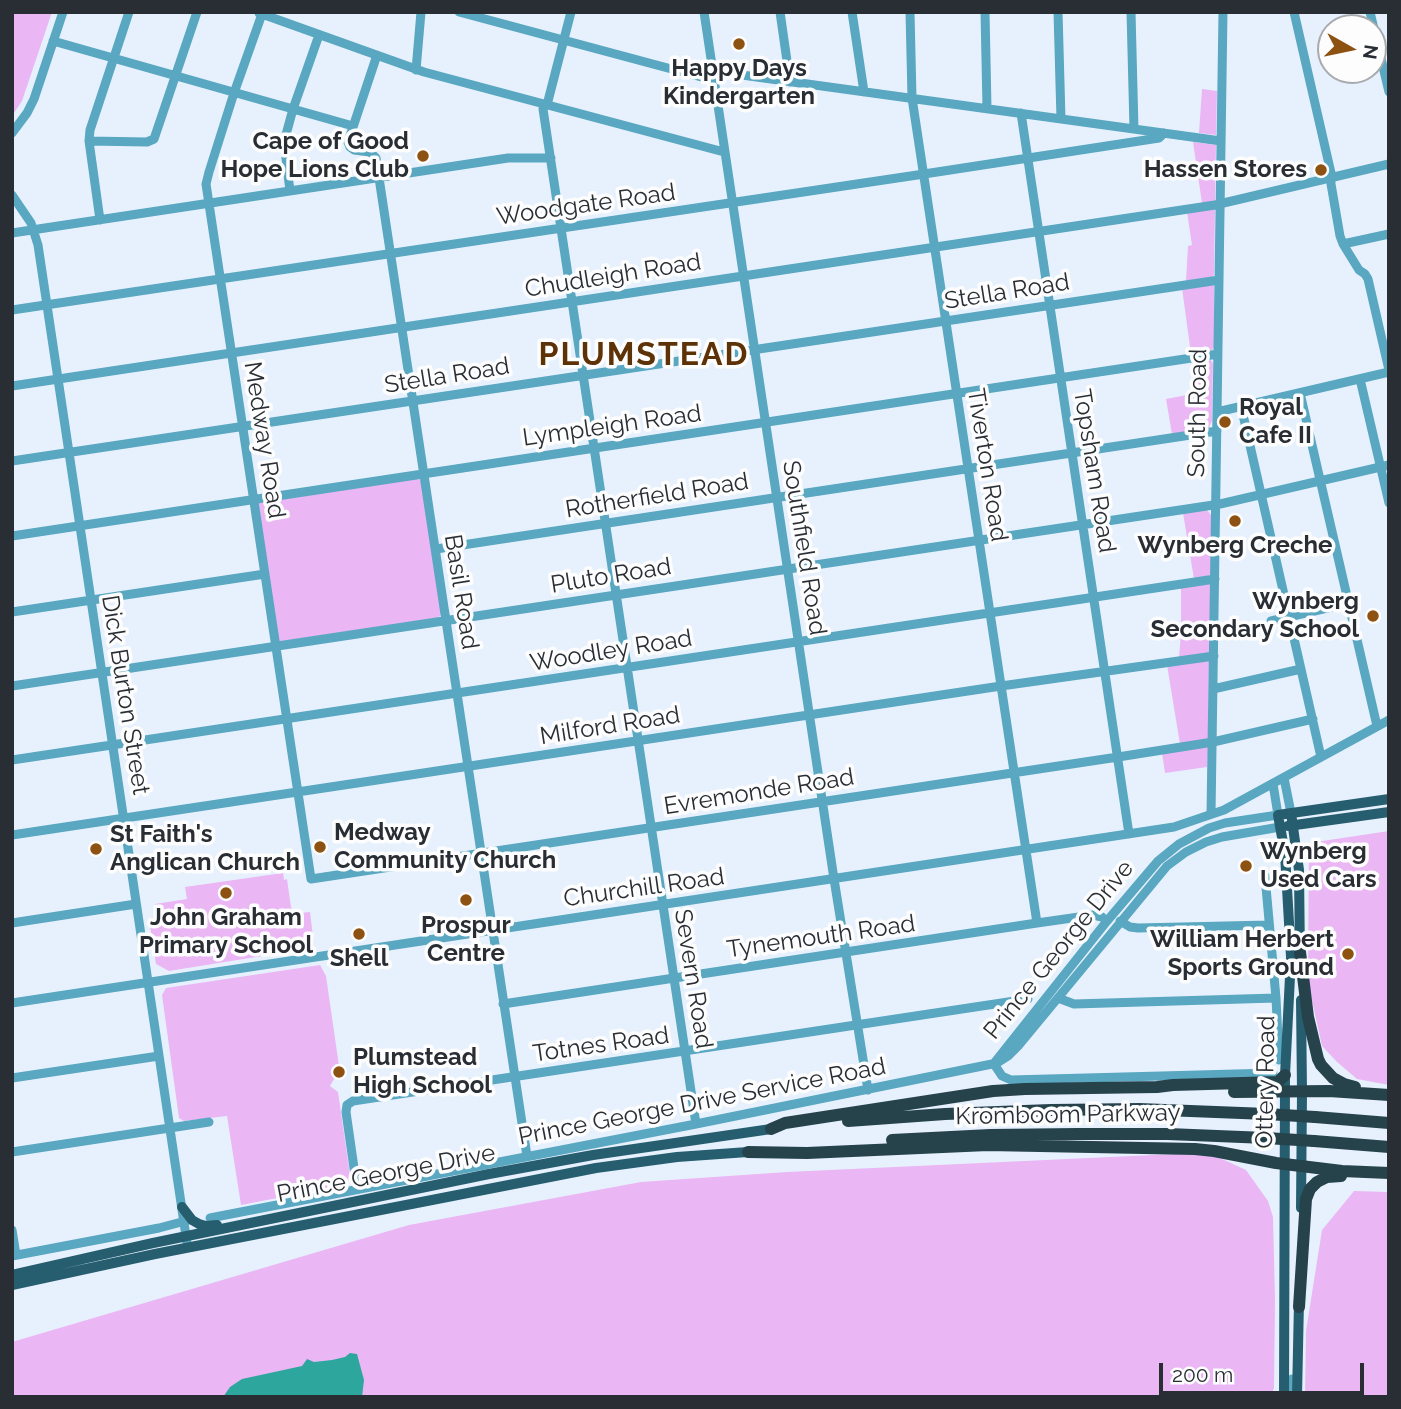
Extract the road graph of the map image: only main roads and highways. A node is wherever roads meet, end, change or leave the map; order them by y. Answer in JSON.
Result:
{"nodes":[{"id":1,"x":1389,"y":799,"type":"edge"},
{"id":2,"x":1389,"y":812,"type":"edge"},
{"id":3,"x":1291,"y":813,"type":"junction"},
{"id":4,"x":1293,"y":825,"type":"junction"},
{"id":5,"x":1280,"y":827,"type":"junction"},
{"id":6,"x":1300,"y":952,"type":"junction"},
{"id":7,"x":1279,"y":1074,"type":"junction"},
{"id":8,"x":1157,"y":1087,"type":"junction"},
{"id":9,"x":1285,"y":1092,"type":"junction"},
{"id":10,"x":1303,"y":1092,"type":"junction"},
{"id":11,"x":1385,"y":1095,"type":"edge"},
{"id":12,"x":1389,"y":1122,"type":"edge"},
{"id":13,"x":771,"y":1129,"type":"junction"},
{"id":14,"x":1389,"y":1147,"type":"edge"},
{"id":15,"x":748,"y":1152,"type":"junction"},
{"id":16,"x":1284,"y":1164,"type":"junction"},
{"id":17,"x":1302,"y":1165,"type":"junction"},
{"id":18,"x":1383,"y":1173,"type":"edge"},
{"id":19,"x":182,"y":1207,"type":"road end"},
{"id":20,"x":265,"y":1220,"type":"junction"},
{"id":21,"x":187,"y":1242,"type":"junction"},
{"id":22,"x":12,"y":1275,"type":"edge"},
{"id":23,"x":12,"y":1285,"type":"edge"},
{"id":24,"x":1299,"y":1307,"type":"junction"},
{"id":25,"x":1284,"y":1397,"type":"edge"},
{"id":26,"x":1294,"y":1397,"type":"edge"}],
"edges":[{"from":1,"to":3,"type":"main road"},
{"from":2,"to":4,"type":"main road"},
{"from":3,"to":4,"type":"main road","name":"Ottery Road"},
{"from":3,"to":5,"type":"main road","name":"Ottery Road"},
{"from":4,"to":5,"type":"main road"},
{"from":4,"to":6,"type":"main road","name":"Ottery Road"},
{"from":5,"to":7,"type":"main road","name":"Ottery Road"},
{"from":6,"to":10,"type":"main road","name":"Ottery Road"},
{"from":6,"to":11,"type":"highway"},
{"from":7,"to":8,"type":"highway"},
{"from":7,"to":9,"type":"main road","name":"Ottery Road"},
{"from":8,"to":9,"type":"highway"},
{"from":8,"to":13,"type":"highway"},
{"from":9,"to":10,"type":"highway"},
{"from":9,"to":16,"type":"main road","name":"Ottery Road"},
{"from":10,"to":11,"type":"highway"},
{"from":10,"to":17,"type":"main road","name":"Ottery Road"},
{"from":12,"to":13,"type":"highway","name":"Kromboom Parkway","bridge":true},
{"from":13,"to":20,"type":"main road","name":"Prince George Drive"},
{"from":14,"to":15,"type":"highway","name":"Kromboom Parkway","bridge":true},
{"from":15,"to":16,"type":"highway"},
{"from":15,"to":21,"type":"main road","name":"Prince George Drive"},
{"from":16,"to":17,"type":"highway"},
{"from":16,"to":25,"type":"main road","name":"Ottery Road"},
{"from":17,"to":18,"type":"highway"},
{"from":17,"to":24,"type":"main road","name":"Ottery Road"},
{"from":18,"to":24,"type":"highway"},
{"from":19,"to":20,"type":"main road"},
{"from":20,"to":21,"type":"main road","name":"Prince George Drive"},
{"from":21,"to":22,"type":"main road","name":"Prince George Drive"},
{"from":21,"to":23,"type":"main road","name":"Prince George Drive"},
{"from":24,"to":26,"type":"main road","name":"Ottery Road"}]}
